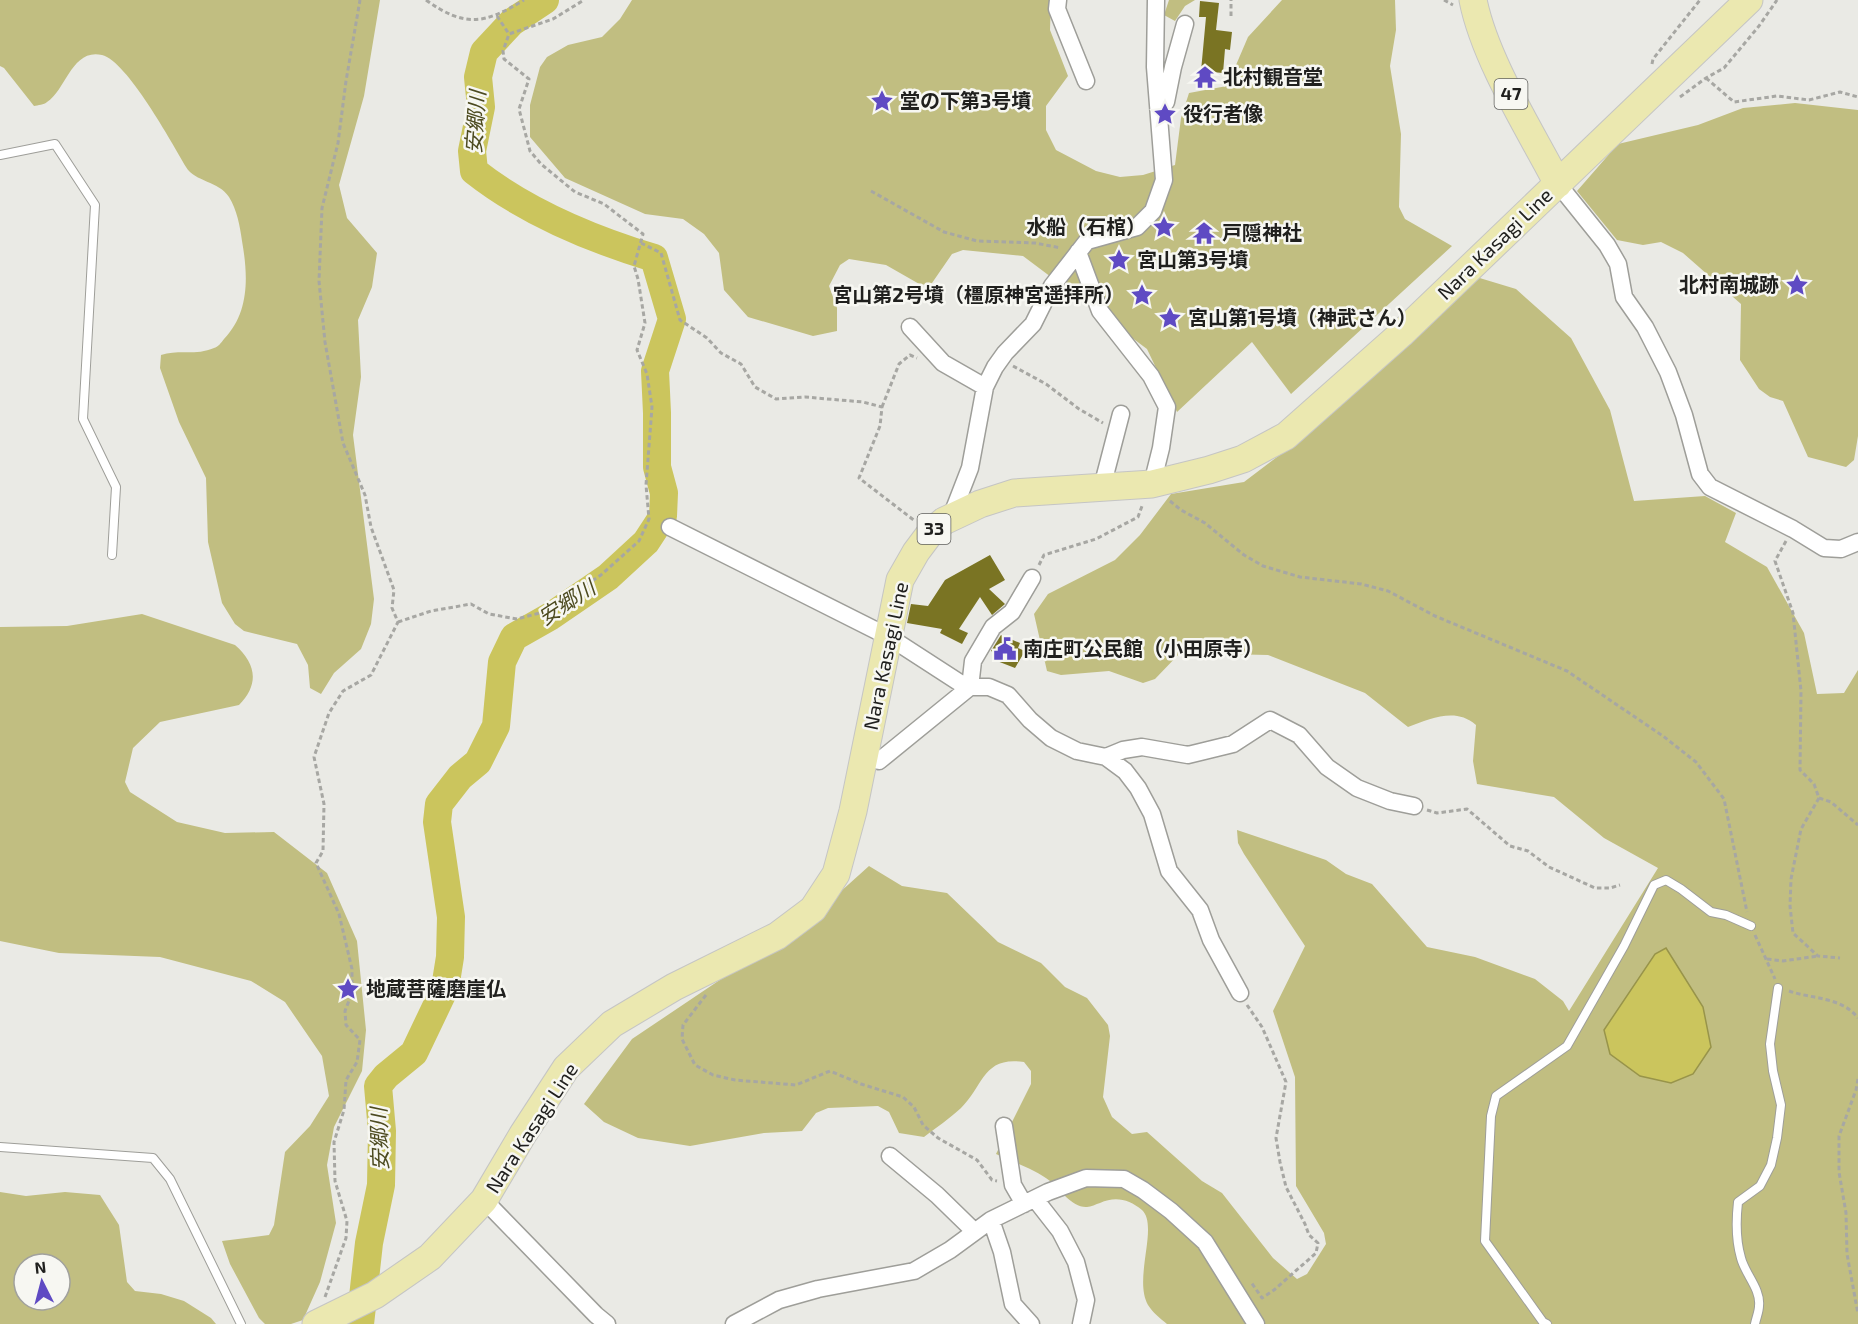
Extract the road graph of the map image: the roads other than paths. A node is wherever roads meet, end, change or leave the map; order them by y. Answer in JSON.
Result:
{"nodes":[{"id":1,"x":1058,"y":0,"type":"edge"},
{"id":2,"x":1156,"y":0,"type":"edge"},
{"id":3,"x":1473,"y":0,"type":"edge"},
{"id":4,"x":1749,"y":0,"type":"edge"},
{"id":5,"x":1185,"y":24,"type":"dead end"},
{"id":6,"x":1086,"y":81,"type":"dead end"},
{"id":7,"x":1158,"y":110,"type":"junction"},
{"id":8,"x":0,"y":155,"type":"edge"},
{"id":9,"x":1558,"y":184,"type":"junction"},
{"id":10,"x":1078,"y":252,"type":"junction"},
{"id":11,"x":910,"y":327,"type":"dead end"},
{"id":12,"x":985,"y":387,"type":"junction"},
{"id":13,"x":1121,"y":414,"type":"dead end"},
{"id":14,"x":1152,"y":484,"type":"junction"},
{"id":15,"x":1102,"y":487,"type":"junction"},
{"id":16,"x":941,"y":525,"type":"junction"},
{"id":17,"x":670,"y":528,"type":"dead end"},
{"id":18,"x":1858,"y":542,"type":"edge"},
{"id":19,"x":112,"y":555,"type":"dead end"},
{"id":20,"x":1032,"y":578,"type":"road end"},
{"id":21,"x":889,"y":637,"type":"junction"},
{"id":22,"x":970,"y":687,"type":"junction"},
{"id":23,"x":864,"y":756,"type":"junction"},
{"id":24,"x":1106,"y":757,"type":"junction"},
{"id":25,"x":1414,"y":806,"type":"road end"},
{"id":26,"x":1750,"y":926,"type":"road end"},
{"id":27,"x":1778,"y":988,"type":"road end"},
{"id":28,"x":1240,"y":993,"type":"road end"},
{"id":29,"x":1004,"y":1126,"type":"dead end"},
{"id":30,"x":0,"y":1148,"type":"edge"},
{"id":31,"x":890,"y":1156,"type":"dead end"},
{"id":32,"x":484,"y":1200,"type":"junction"},
{"id":33,"x":1029,"y":1202,"type":"junction"},
{"id":34,"x":991,"y":1220,"type":"junction"},
{"id":35,"x":974,"y":1232,"type":"junction"},
{"id":36,"x":319,"y":1313,"type":"edge"},
{"id":37,"x":744,"y":1321,"type":"edge"},
{"id":38,"x":241,"y":1324,"type":"edge"},
{"id":39,"x":607,"y":1324,"type":"edge"},
{"id":40,"x":1031,"y":1324,"type":"edge"},
{"id":41,"x":1081,"y":1324,"type":"edge"},
{"id":42,"x":1256,"y":1324,"type":"edge"},
{"id":43,"x":1547,"y":1324,"type":"edge"},
{"id":44,"x":1755,"y":1324,"type":"edge"}],
"edges":[{"from":1,"to":6,"type":"street"},
{"from":2,"to":7,"type":"street"},
{"from":3,"to":9,"type":"main road","number":"47"},
{"from":4,"to":9,"type":"main road","name":"Nara Kasagi Line","number":"33"},
{"from":5,"to":7,"type":"street"},
{"from":7,"to":10,"type":"street"},
{"from":8,"to":19,"type":"lane"},
{"from":9,"to":14,"type":"main road","name":"Nara Kasagi Line","number":"33"},
{"from":9,"to":18,"type":"street"},
{"from":10,"to":12,"type":"street"},
{"from":10,"to":14,"type":"street"},
{"from":11,"to":12,"type":"street"},
{"from":12,"to":16,"type":"street"},
{"from":13,"to":15,"type":"street"},
{"from":14,"to":15,"type":"main road","name":"Nara Kasagi Line","number":"33"},
{"from":15,"to":16,"type":"main road","name":"Nara Kasagi Line","number":"33"},
{"from":16,"to":21,"type":"main road","name":"Nara Kasagi Line","number":"33"},
{"from":17,"to":21,"type":"street"},
{"from":20,"to":22,"type":"street"},
{"from":21,"to":22,"type":"street"},
{"from":21,"to":23,"type":"main road","name":"Nara Kasagi Line","number":"33"},
{"from":22,"to":23,"type":"street"},
{"from":22,"to":24,"type":"street"},
{"from":23,"to":32,"type":"main road","name":"Nara Kasagi Line","number":"33"},
{"from":24,"to":25,"type":"street"},
{"from":24,"to":28,"type":"street"},
{"from":26,"to":43,"type":"lane"},
{"from":27,"to":44,"type":"lane"},
{"from":29,"to":33,"type":"street"},
{"from":30,"to":38,"type":"lane"},
{"from":31,"to":35,"type":"street"},
{"from":32,"to":36,"type":"main road","name":"Nara Kasagi Line","number":"33"},
{"from":32,"to":39,"type":"street"},
{"from":33,"to":34,"type":"street"},
{"from":33,"to":41,"type":"street"},
{"from":33,"to":42,"type":"street"},
{"from":34,"to":35,"type":"street"},
{"from":34,"to":40,"type":"street"},
{"from":35,"to":37,"type":"street"}]}
